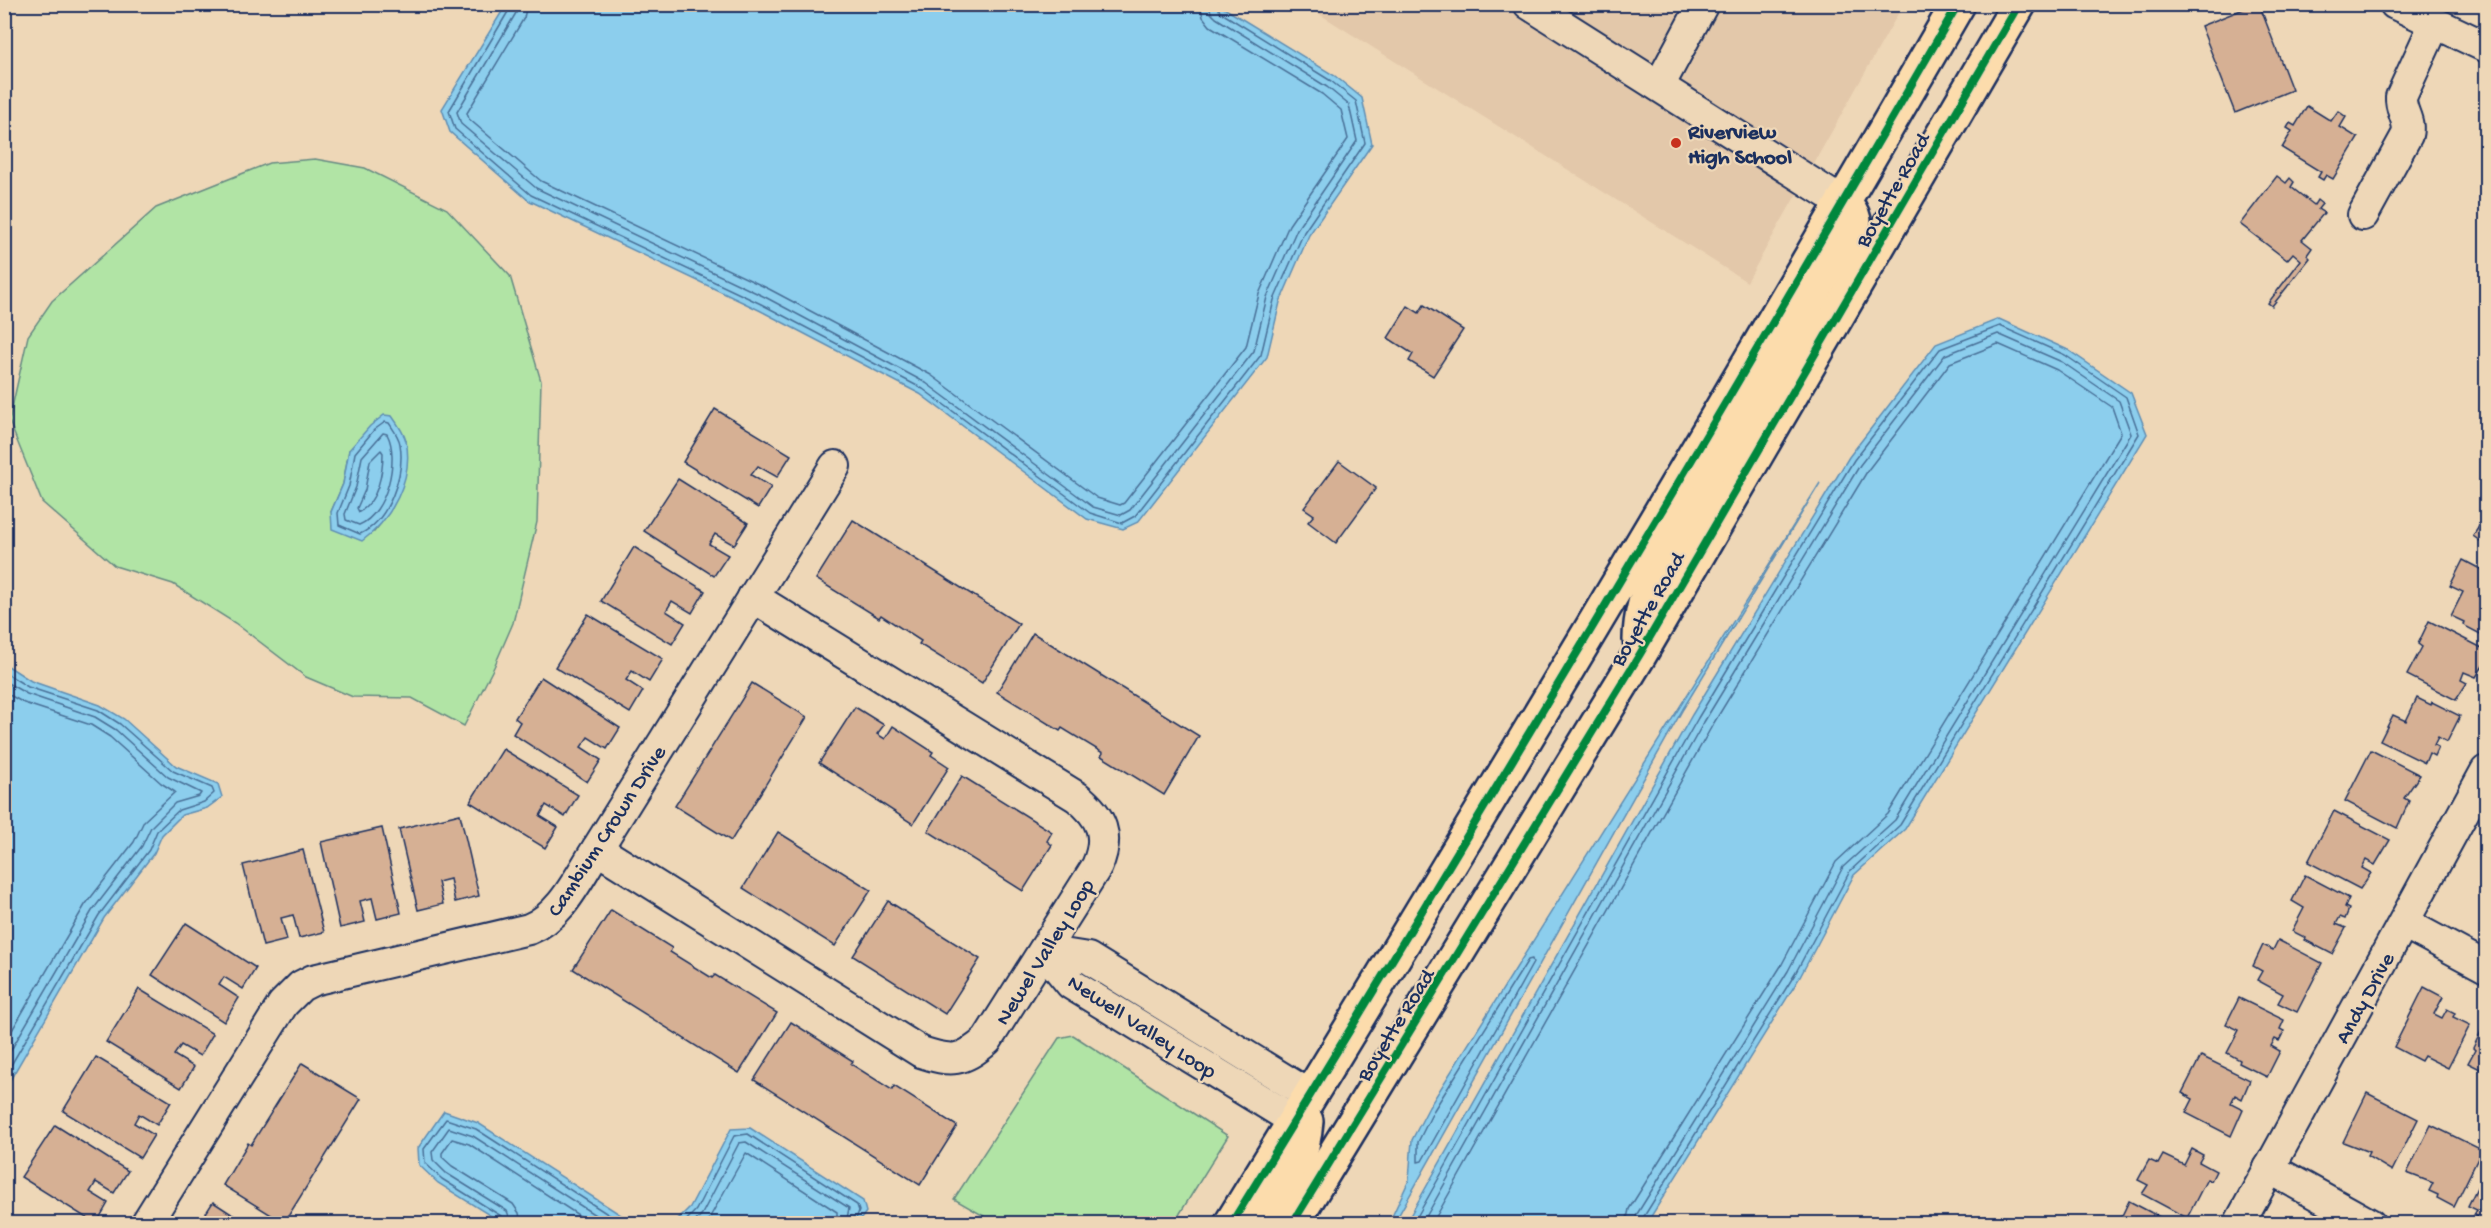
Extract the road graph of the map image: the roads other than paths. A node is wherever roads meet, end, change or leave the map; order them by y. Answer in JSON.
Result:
{"nodes":[{"id":1,"x":1529,"y":4,"type":"edge"},
{"id":2,"x":1703,"y":4,"type":"edge"},
{"id":3,"x":1958,"y":4,"type":"edge"},
{"id":4,"x":2019,"y":4,"type":"edge"},
{"id":5,"x":2395,"y":4,"type":"edge"},
{"id":6,"x":2435,"y":23,"type":"junction"},
{"id":7,"x":2487,"y":47,"type":"edge"},
{"id":8,"x":1659,"y":86,"type":"junction"},
{"id":9,"x":1844,"y":203,"type":"junction"},
{"id":10,"x":2363,"y":215,"type":"dead end"},
{"id":11,"x":835,"y":466,"type":"dead end"},
{"id":12,"x":753,"y":597,"type":"junction"},
{"id":13,"x":1640,"y":654,"type":"junction"},
{"id":14,"x":2487,"y":771,"type":"edge"},
{"id":15,"x":597,"y":849,"type":"junction"},
{"id":16,"x":2404,"y":923,"type":"junction"},
{"id":17,"x":1044,"y":951,"type":"junction"},
{"id":18,"x":2487,"y":967,"type":"edge"},
{"id":19,"x":1304,"y":1107,"type":"junction"},
{"id":20,"x":2269,"y":1168,"type":"junction"},
{"id":21,"x":146,"y":1224,"type":"edge"},
{"id":22,"x":1231,"y":1224,"type":"edge"},
{"id":23,"x":1264,"y":1224,"type":"edge"},
{"id":24,"x":1292,"y":1224,"type":"edge"},
{"id":25,"x":2239,"y":1224,"type":"edge"},
{"id":26,"x":2370,"y":1224,"type":"edge"}],
"edges":[{"from":1,"to":8,"type":"street"},
{"from":2,"to":8,"type":"street"},
{"from":3,"to":9,"type":"main road","name":"Boyette Road"},
{"from":4,"to":13,"type":"main road","name":"Boyette Road"},
{"from":5,"to":6,"type":"street"},
{"from":6,"to":7,"type":"street"},
{"from":6,"to":10,"type":"street"},
{"from":8,"to":9,"type":"street"},
{"from":9,"to":13,"type":"main road"},
{"from":9,"to":19,"type":"main road","name":"Boyette Road"},
{"from":11,"to":12,"type":"street","name":"Cambium Crown Drive"},
{"from":12,"to":15,"type":"street","name":"Cambium Crown Drive"},
{"from":12,"to":17,"type":"street","name":"Newel Valley Loop"},
{"from":13,"to":24,"type":"main road","name":"Boyette Road"},
{"from":14,"to":16,"type":"street","name":"Andy Drive"},
{"from":15,"to":17,"type":"street","name":"Newel Valley Loop"},
{"from":15,"to":21,"type":"street","name":"Cambium Crown Drive"},
{"from":16,"to":18,"type":"street"},
{"from":16,"to":20,"type":"street","name":"Andy Drive"},
{"from":17,"to":19,"type":"street","name":"Newell Valley Loop"},
{"from":19,"to":22,"type":"main road","name":"Boyette Road"},
{"from":19,"to":23,"type":"main road"},
{"from":20,"to":25,"type":"street","name":"Andy Drive"},
{"from":20,"to":26,"type":"street"}]}
